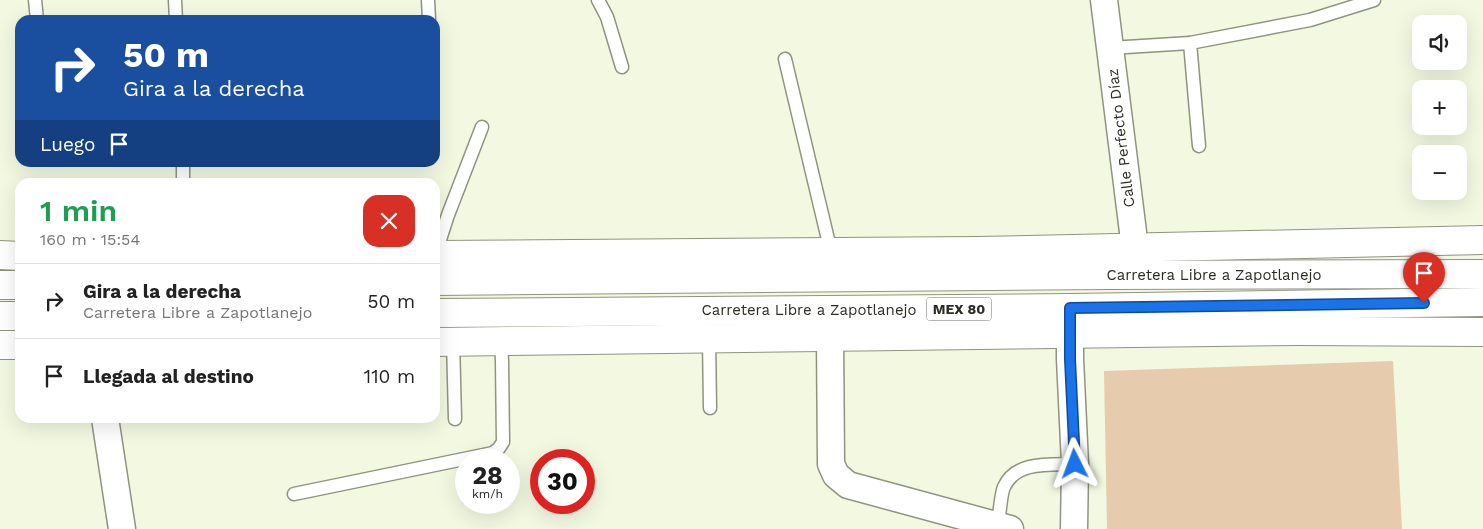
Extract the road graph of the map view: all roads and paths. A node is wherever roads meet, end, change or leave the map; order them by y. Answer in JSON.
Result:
{"nodes":[{"id":1,"x":35,"y":0,"type":"edge"},
{"id":2,"x":176,"y":0,"type":"edge"},
{"id":3,"x":428,"y":0,"type":"edge"},
{"id":4,"x":598,"y":0,"type":"edge"},
{"id":5,"x":1104,"y":0,"type":"edge"},
{"id":6,"x":1374,"y":0,"type":"edge"},
{"id":7,"x":36,"y":15,"type":"edge"},
{"id":8,"x":176,"y":15,"type":"edge"},
{"id":9,"x":429,"y":15,"type":"edge"},
{"id":10,"x":1190,"y":43,"type":"junction"},
{"id":11,"x":1110,"y":48,"type":"junction"},
{"id":12,"x":785,"y":59,"type":"dead end"},
{"id":13,"x":622,"y":67,"type":"dead end"},
{"id":14,"x":482,"y":127,"type":"dead end"},
{"id":15,"x":1199,"y":146,"type":"dead end"},
{"id":16,"x":440,"y":240,"type":"edge"},
{"id":17,"x":1483,"y":240,"type":"edge"},
{"id":18,"x":1134,"y":246,"type":"junction"},
{"id":19,"x":978,"y":250,"type":"junction"},
{"id":20,"x":831,"y":252,"type":"junction"},
{"id":21,"x":0,"y":255,"type":"edge"},
{"id":22,"x":440,"y":255,"type":"edge"},
{"id":23,"x":15,"y":256,"type":"edge"},
{"id":24,"x":1483,"y":274,"type":"edge"},
{"id":25,"x":1122,"y":275,"type":"junction"},
{"id":26,"x":440,"y":281,"type":"edge"},
{"id":27,"x":0,"y":285,"type":"edge"},
{"id":28,"x":15,"y":285,"type":"edge"},
{"id":29,"x":1483,"y":302,"type":"edge"},
{"id":30,"x":1036,"y":308,"type":"junction"},
{"id":31,"x":440,"y":313,"type":"edge"},
{"id":32,"x":0,"y":316,"type":"edge"},
{"id":33,"x":15,"y":316,"type":"edge"},
{"id":34,"x":1070,"y":321,"type":"junction"},
{"id":35,"x":1483,"y":332,"type":"edge"},
{"id":36,"x":839,"y":336,"type":"junction"},
{"id":37,"x":710,"y":338,"type":"junction"},
{"id":38,"x":501,"y":341,"type":"junction"},
{"id":39,"x":444,"y":342,"type":"edge"},
{"id":40,"x":0,"y":345,"type":"edge"},
{"id":41,"x":15,"y":345,"type":"edge"},
{"id":42,"x":710,"y":408,"type":"dead end"},
{"id":43,"x":455,"y":419,"type":"dead end"},
{"id":44,"x":106,"y":423,"type":"edge"},
{"id":45,"x":1075,"y":464,"type":"junction"},
{"id":46,"x":294,"y":494,"type":"dead end"},
{"id":47,"x":1004,"y":528,"type":"edge"},
{"id":48,"x":122,"y":529,"type":"edge"},
{"id":49,"x":1074,"y":529,"type":"edge"}],
"edges":[{"from":1,"to":7,"type":"lane"},
{"from":2,"to":8,"type":"lane"},
{"from":3,"to":9,"type":"lane"},
{"from":4,"to":13,"type":"lane"},
{"from":5,"to":11,"type":"street","name":"Calle Perfecto Díaz"},
{"from":6,"to":10,"type":"lane"},
{"from":10,"to":11,"type":"lane"},
{"from":10,"to":15,"type":"lane"},
{"from":11,"to":18,"type":"street","name":"Calle Perfecto Díaz"},
{"from":12,"to":20,"type":"lane"},
{"from":14,"to":16,"type":"lane"},
{"from":17,"to":18,"type":"main road"},
{"from":18,"to":19,"type":"main road"},
{"from":18,"to":25,"type":"street","name":"Calle Perfecto Díaz"},
{"from":19,"to":20,"type":"main road"},
{"from":19,"to":25,"type":"main road"},
{"from":20,"to":22,"type":"main road"},
{"from":21,"to":23,"type":"main road"},
{"from":24,"to":25,"type":"main road","name":"Carretera Libre a Zapotlanejo","number":"MEX 80"},
{"from":25,"to":26,"type":"main road","name":"Carretera Libre a Zapotlanejo","number":"MEX 80"},
{"from":27,"to":28,"type":"main road"},
{"from":29,"to":34,"type":"main road","name":"Carretera Libre a Zapotlanejo","number":"MEX 80"},
{"from":30,"to":31,"type":"main road","name":"Carretera Libre a Zapotlanejo","number":"MEX 80"},
{"from":30,"to":34,"type":"main road","name":"Carretera Libre a Zapotlanejo","number":"MEX 80"},
{"from":30,"to":36,"type":"main road"},
{"from":32,"to":33,"type":"main road"},
{"from":34,"to":35,"type":"main road"},
{"from":34,"to":36,"type":"main road"},
{"from":34,"to":45,"type":"street"},
{"from":36,"to":37,"type":"main road"},
{"from":36,"to":47,"type":"street"},
{"from":37,"to":38,"type":"main road"},
{"from":37,"to":42,"type":"lane"},
{"from":38,"to":39,"type":"main road"},
{"from":38,"to":46,"type":"lane"},
{"from":39,"to":43,"type":"lane"},
{"from":40,"to":41,"type":"main road"},
{"from":44,"to":48,"type":"street"},
{"from":45,"to":47,"type":"lane"},
{"from":45,"to":49,"type":"street"}]}
